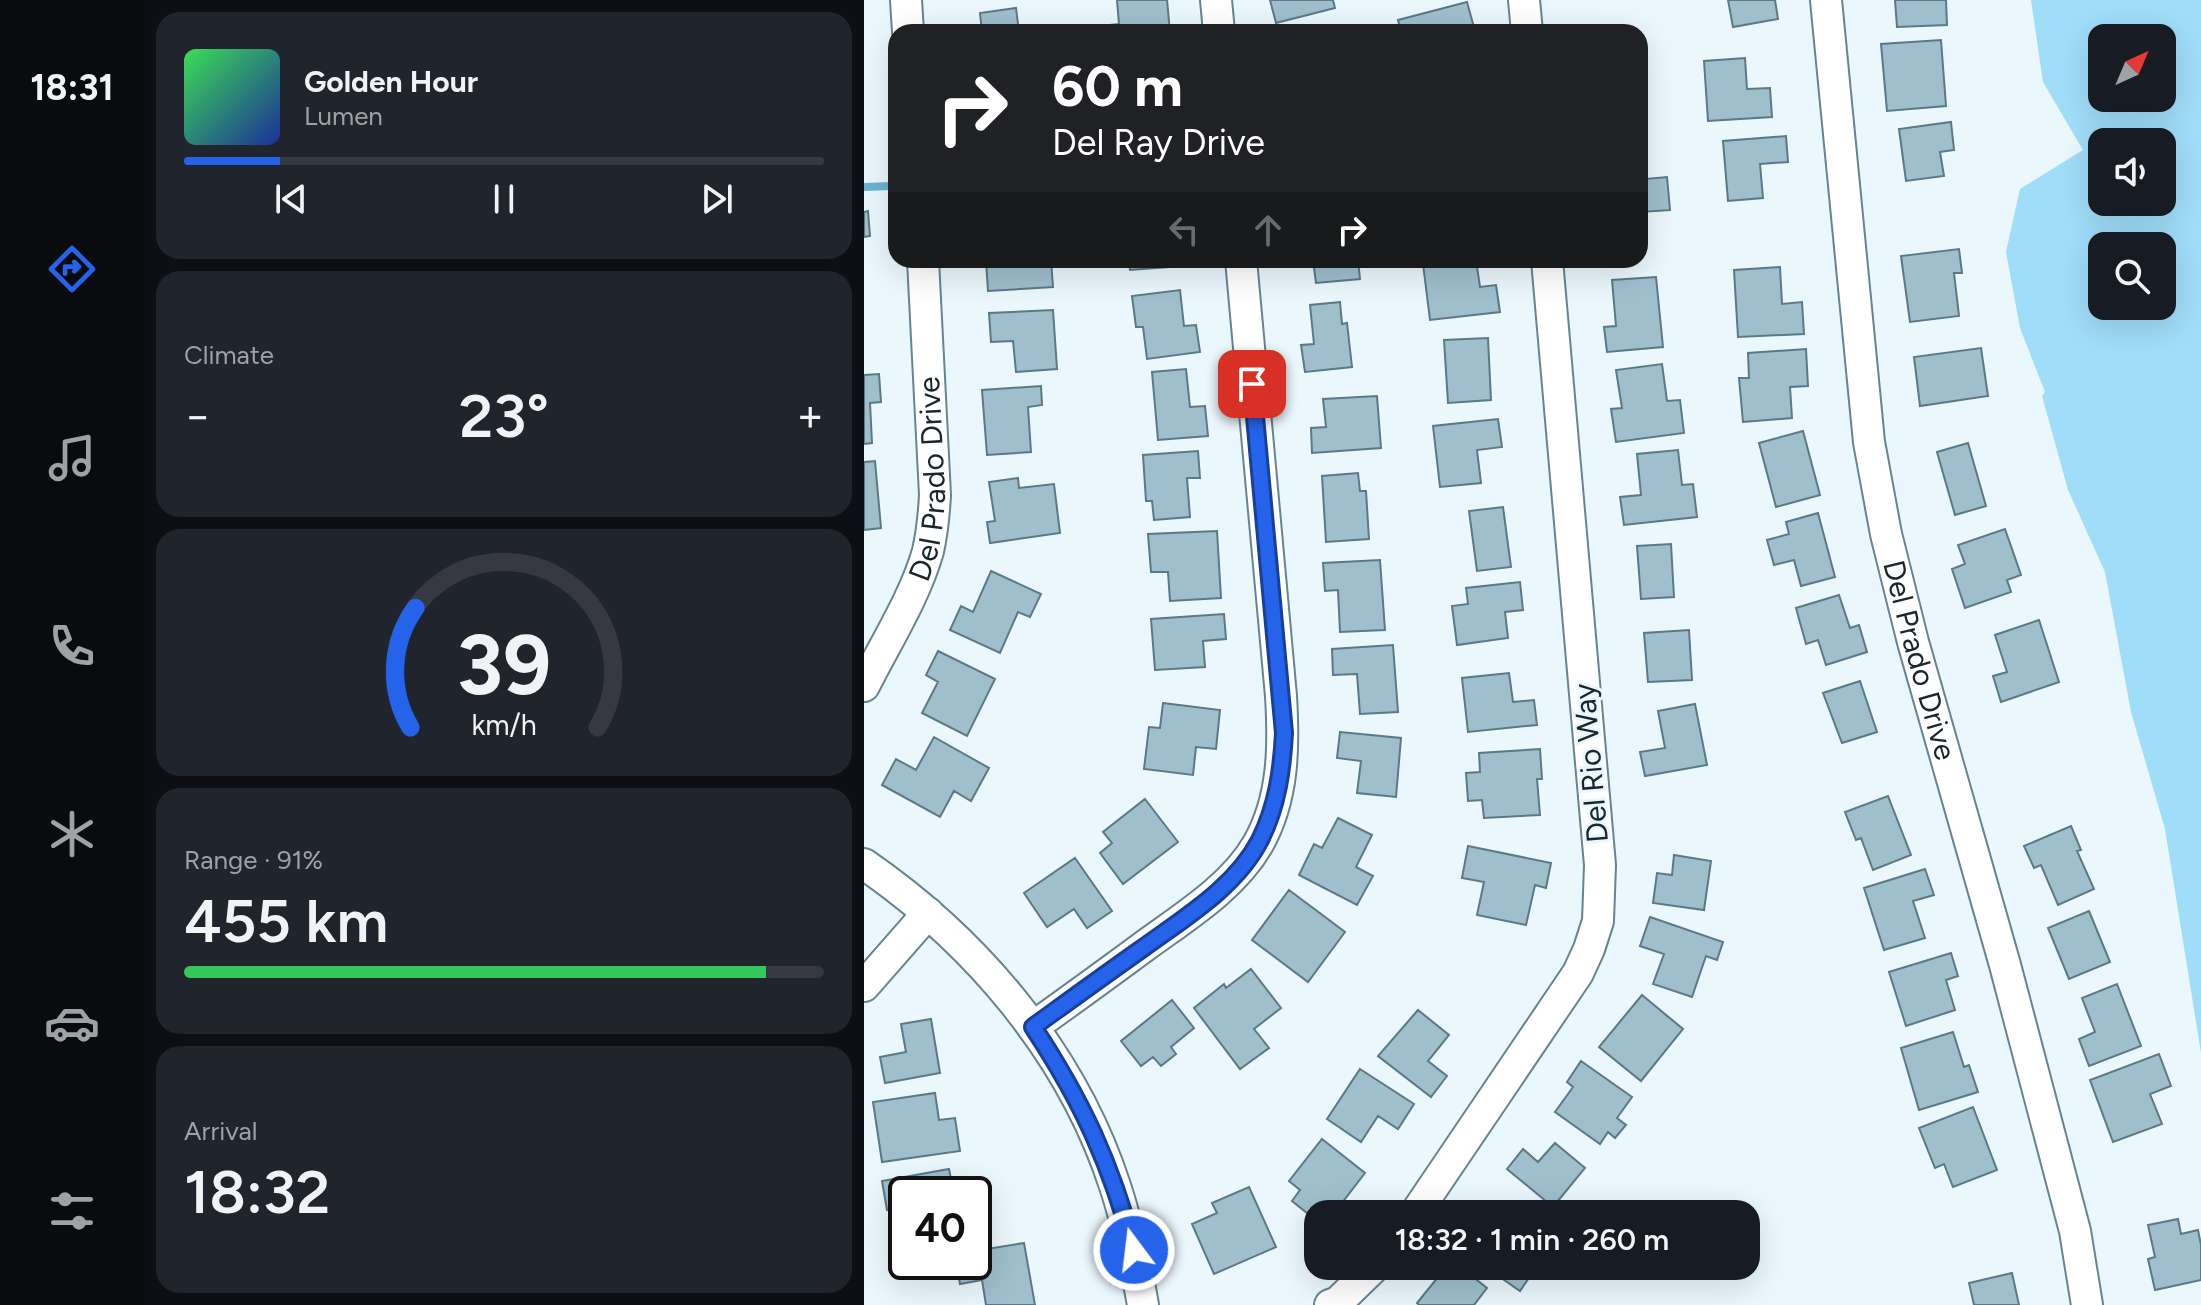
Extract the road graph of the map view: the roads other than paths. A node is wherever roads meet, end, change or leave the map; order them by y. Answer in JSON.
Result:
{"nodes":[{"id":1,"x":906,"y":0,"type":"edge"},
{"id":2,"x":1216,"y":0,"type":"edge"},
{"id":3,"x":1524,"y":0,"type":"edge"},
{"id":4,"x":1826,"y":0,"type":"edge"},
{"id":5,"x":908,"y":24,"type":"edge"},
{"id":6,"x":1218,"y":24,"type":"edge"},
{"id":7,"x":1526,"y":24,"type":"edge"},
{"id":8,"x":923,"y":268,"type":"edge"},
{"id":9,"x":1242,"y":268,"type":"edge"},
{"id":10,"x":1548,"y":268,"type":"edge"},
{"id":11,"x":864,"y":686,"type":"edge"},
{"id":12,"x":864,"y":864,"type":"edge"},
{"id":13,"x":928,"y":913,"type":"junction"},
{"id":14,"x":864,"y":986,"type":"edge"},
{"id":15,"x":1033,"y":1027,"type":"junction"},
{"id":16,"x":1425,"y":1200,"type":"edge"},
{"id":17,"x":1361,"y":1280,"type":"edge"},
{"id":18,"x":1336,"y":1304,"type":"edge"},
{"id":19,"x":1143,"y":1305,"type":"edge"},
{"id":20,"x":2087,"y":1305,"type":"edge"}],
"edges":[{"from":1,"to":5,"type":"street"},
{"from":2,"to":6,"type":"street"},
{"from":3,"to":7,"type":"street"},
{"from":4,"to":20,"type":"street","name":"Del Prado Drive"},
{"from":8,"to":11,"type":"street","name":"Del Prado Drive"},
{"from":9,"to":15,"type":"street"},
{"from":10,"to":16,"type":"street","name":"Del Rio Way"},
{"from":12,"to":13,"type":"street"},
{"from":13,"to":14,"type":"street"},
{"from":13,"to":15,"type":"street"},
{"from":15,"to":19,"type":"street"},
{"from":17,"to":18,"type":"street"}]}
